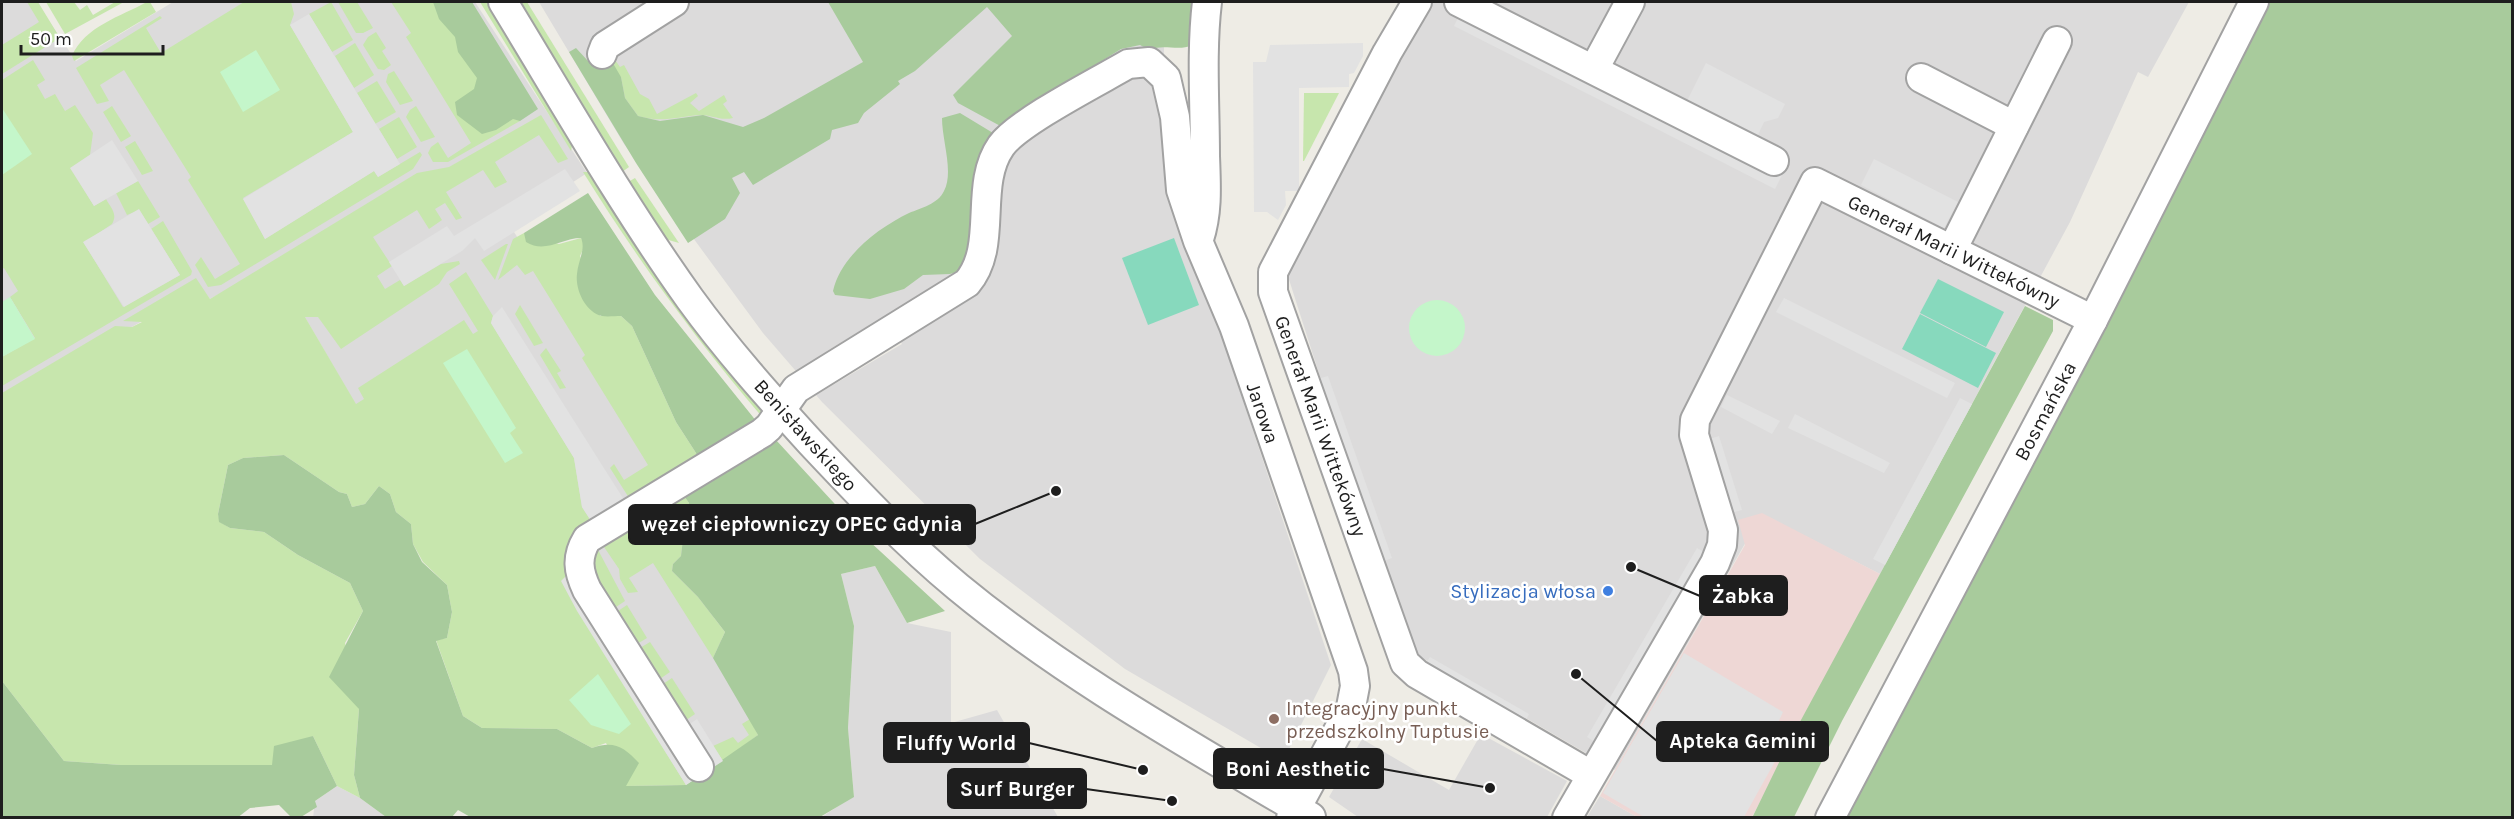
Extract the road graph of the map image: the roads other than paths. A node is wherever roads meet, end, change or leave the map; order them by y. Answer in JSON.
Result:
{"nodes":[{"id":1,"x":503,"y":2,"type":"edge"},
{"id":2,"x":674,"y":2,"type":"edge"},
{"id":3,"x":1207,"y":2,"type":"edge"},
{"id":4,"x":1417,"y":2,"type":"edge"},
{"id":5,"x":1459,"y":2,"type":"edge"},
{"id":6,"x":1630,"y":2,"type":"edge"},
{"id":7,"x":2254,"y":2,"type":"edge"},
{"id":8,"x":2057,"y":41,"type":"dead end"},
{"id":9,"x":602,"y":54,"type":"dead end"},
{"id":10,"x":1594,"y":69,"type":"junction"},
{"id":11,"x":1921,"y":78,"type":"dead end"},
{"id":12,"x":2014,"y":126,"type":"junction"},
{"id":13,"x":1774,"y":161,"type":"dead end"},
{"id":14,"x":1198,"y":241,"type":"junction"},
{"id":15,"x":1952,"y":249,"type":"junction"},
{"id":16,"x":2094,"y":320,"type":"junction"},
{"id":17,"x":781,"y":409,"type":"junction"},
{"id":18,"x":699,"y":767,"type":"dead end"},
{"id":19,"x":1591,"y":775,"type":"junction"},
{"id":20,"x":1300,"y":814,"type":"edge"},
{"id":21,"x":1567,"y":818,"type":"edge"},
{"id":22,"x":1830,"y":818,"type":"edge"}],
"edges":[{"from":1,"to":17,"type":"street","name":"Benisławskiego"},
{"from":2,"to":9,"type":"street"},
{"from":3,"to":14,"type":"street"},
{"from":4,"to":19,"type":"street","name":"Generał Marii Wittekówny"},
{"from":5,"to":10,"type":"street"},
{"from":6,"to":10,"type":"street"},
{"from":7,"to":16,"type":"street","name":"Bosmańska"},
{"from":8,"to":12,"type":"street"},
{"from":10,"to":13,"type":"street"},
{"from":11,"to":12,"type":"street"},
{"from":12,"to":15,"type":"street"},
{"from":14,"to":17,"type":"street","name":"Jarowa"},
{"from":14,"to":20,"type":"street","name":"Jarowa"},
{"from":15,"to":16,"type":"street","name":"Generał Marii Wittekówny"},
{"from":15,"to":19,"type":"street","name":"Generał Marii Wittekówny"},
{"from":16,"to":22,"type":"street","name":"Bosmańska"},
{"from":17,"to":18,"type":"street","name":"Jarowa"},
{"from":17,"to":20,"type":"street","name":"Benisławskiego"},
{"from":19,"to":21,"type":"street"}]}
